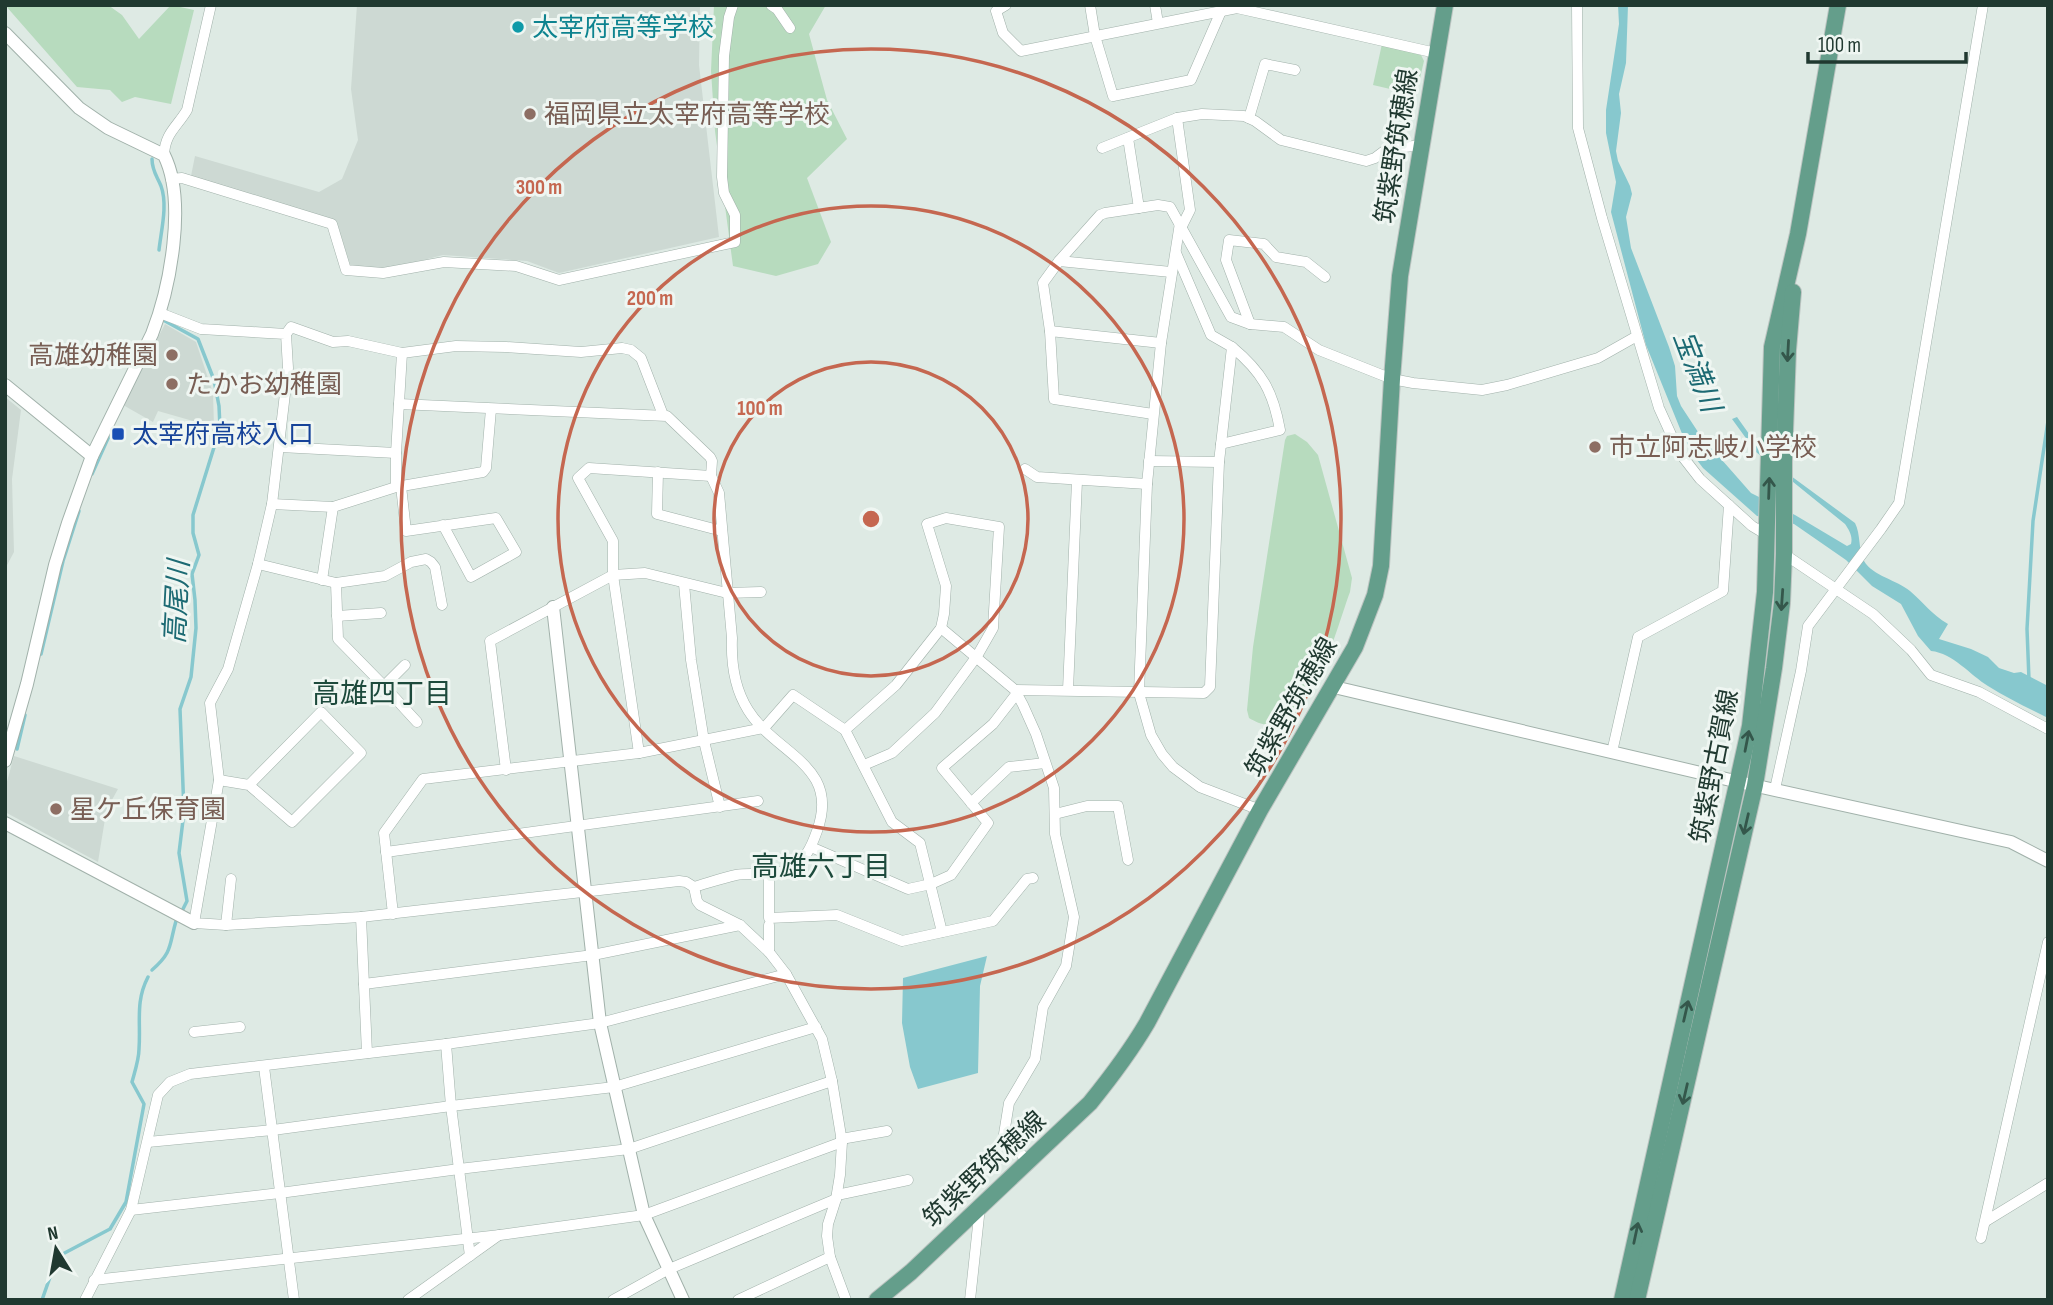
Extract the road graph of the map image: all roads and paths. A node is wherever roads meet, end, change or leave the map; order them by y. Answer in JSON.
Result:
{"nodes":[{"id":1,"x":211,"y":5,"type":"edge"},
{"id":2,"x":733,"y":5,"type":"edge"},
{"id":3,"x":771,"y":5,"type":"edge"},
{"id":4,"x":1006,"y":5,"type":"edge"},
{"id":5,"x":1090,"y":5,"type":"edge"},
{"id":6,"x":1155,"y":5,"type":"edge"},
{"id":7,"x":1445,"y":5,"type":"edge"},
{"id":8,"x":1577,"y":5,"type":"edge"},
{"id":9,"x":1838,"y":5,"type":"edge"},
{"id":10,"x":1983,"y":5,"type":"edge"},
{"id":11,"x":1238,"y":7,"type":"edge"},
{"id":12,"x":1222,"y":8,"type":"edge"},
{"id":13,"x":1158,"y":23,"type":"junction"},
{"id":14,"x":790,"y":28,"type":"dead end"},
{"id":15,"x":5,"y":33,"type":"edge"},
{"id":16,"x":1095,"y":36,"type":"junction"},
{"id":17,"x":1436,"y":53,"type":"junction"},
{"id":18,"x":1295,"y":70,"type":"dead end"},
{"id":19,"x":1177,"y":118,"type":"junction"},
{"id":20,"x":1250,"y":118,"type":"junction"},
{"id":21,"x":1128,"y":138,"type":"junction"},
{"id":22,"x":1422,"y":145,"type":"junction"},
{"id":23,"x":1102,"y":148,"type":"dead end"},
{"id":24,"x":164,"y":155,"type":"junction"},
{"id":25,"x":171,"y":179,"type":"junction"},
{"id":26,"x":1139,"y":208,"type":"junction"},
{"id":27,"x":1181,"y":224,"type":"junction"},
{"id":28,"x":1175,"y":251,"type":"junction"},
{"id":29,"x":1059,"y":261,"type":"junction"},
{"id":30,"x":1171,"y":272,"type":"junction"},
{"id":31,"x":1325,"y":277,"type":"dead end"},
{"id":32,"x":160,"y":313,"type":"junction"},
{"id":33,"x":1250,"y":324,"type":"junction"},
{"id":34,"x":1050,"y":331,"type":"junction"},
{"id":35,"x":286,"y":334,"type":"junction"},
{"id":36,"x":1637,"y":336,"type":"junction"},
{"id":37,"x":1161,"y":343,"type":"junction"},
{"id":38,"x":1232,"y":347,"type":"junction"},
{"id":39,"x":402,"y":353,"type":"junction"},
{"id":40,"x":1392,"y":379,"type":"junction"},
{"id":41,"x":5,"y":385,"type":"edge"},
{"id":42,"x":399,"y":404,"type":"junction"},
{"id":43,"x":491,"y":409,"type":"junction"},
{"id":44,"x":1153,"y":414,"type":"junction"},
{"id":45,"x":663,"y":415,"type":"junction"},
{"id":46,"x":1221,"y":444,"type":"junction"},
{"id":47,"x":280,"y":447,"type":"junction"},
{"id":48,"x":396,"y":453,"type":"junction"},
{"id":49,"x":92,"y":456,"type":"junction"},
{"id":50,"x":1149,"y":461,"type":"junction"},
{"id":51,"x":1219,"y":462,"type":"junction"},
{"id":52,"x":1025,"y":470,"type":"dead end"},
{"id":53,"x":658,"y":472,"type":"junction"},
{"id":54,"x":711,"y":476,"type":"junction"},
{"id":55,"x":1077,"y":481,"type":"junction"},
{"id":56,"x":1147,"y":484,"type":"junction"},
{"id":57,"x":398,"y":486,"type":"junction"},
{"id":58,"x":272,"y":504,"type":"junction"},
{"id":59,"x":1729,"y":505,"type":"junction"},
{"id":60,"x":333,"y":507,"type":"junction"},
{"id":61,"x":443,"y":525,"type":"junction"},
{"id":62,"x":722,"y":531,"type":"junction"},
{"id":63,"x":1773,"y":531,"type":"junction"},
{"id":64,"x":1784,"y":554,"type":"junction"},
{"id":65,"x":258,"y":564,"type":"junction"},
{"id":66,"x":613,"y":575,"type":"junction"},
{"id":67,"x":322,"y":580,"type":"junction"},
{"id":68,"x":336,"y":583,"type":"junction"},
{"id":69,"x":684,"y":584,"type":"junction"},
{"id":70,"x":1838,"y":586,"type":"junction"},
{"id":71,"x":761,"y":592,"type":"dead end"},
{"id":72,"x":727,"y":593,"type":"junction"},
{"id":73,"x":442,"y":605,"type":"dead end"},
{"id":74,"x":553,"y":607,"type":"junction"},
{"id":75,"x":381,"y":613,"type":"dead end"},
{"id":76,"x":337,"y":616,"type":"junction"},
{"id":77,"x":941,"y":628,"type":"junction"},
{"id":78,"x":976,"y":656,"type":"junction"},
{"id":79,"x":405,"y":665,"type":"dead end"},
{"id":80,"x":384,"y":686,"type":"junction"},
{"id":81,"x":1334,"y":687,"type":"junction"},
{"id":82,"x":1068,"y":690,"type":"junction"},
{"id":83,"x":1016,"y":691,"type":"junction"},
{"id":84,"x":1139,"y":693,"type":"junction"},
{"id":85,"x":417,"y":722,"type":"dead end"},
{"id":86,"x":764,"y":727,"type":"junction"},
{"id":87,"x":2048,"y":729,"type":"edge"},
{"id":88,"x":845,"y":730,"type":"junction"},
{"id":89,"x":704,"y":741,"type":"junction"},
{"id":90,"x":1612,"y":752,"type":"junction"},
{"id":91,"x":639,"y":753,"type":"junction"},
{"id":92,"x":5,"y":761,"type":"edge"},
{"id":93,"x":572,"y":762,"type":"junction"},
{"id":94,"x":1045,"y":763,"type":"junction"},
{"id":95,"x":864,"y":765,"type":"junction"},
{"id":96,"x":506,"y":770,"type":"junction"},
{"id":97,"x":219,"y":780,"type":"junction"},
{"id":98,"x":1747,"y":784,"type":"junction"},
{"id":99,"x":249,"y":785,"type":"junction"},
{"id":100,"x":1775,"y":789,"type":"junction"},
{"id":101,"x":758,"y":801,"type":"dead end"},
{"id":102,"x":971,"y":803,"type":"junction"},
{"id":103,"x":720,"y":807,"type":"junction"},
{"id":104,"x":1260,"y":810,"type":"junction"},
{"id":105,"x":1055,"y":814,"type":"junction"},
{"id":106,"x":5,"y":823,"type":"edge"},
{"id":107,"x":578,"y":826,"type":"junction"},
{"id":108,"x":811,"y":848,"type":"junction"},
{"id":109,"x":386,"y":852,"type":"junction"},
{"id":110,"x":1128,"y":860,"type":"dead end"},
{"id":111,"x":2048,"y":861,"type":"edge"},
{"id":112,"x":769,"y":875,"type":"junction"},
{"id":113,"x":1033,"y":878,"type":"dead end"},
{"id":114,"x":231,"y":879,"type":"dead end"},
{"id":115,"x":932,"y":884,"type":"junction"},
{"id":116,"x":694,"y":887,"type":"junction"},
{"id":117,"x":585,"y":893,"type":"junction"},
{"id":118,"x":393,"y":914,"type":"junction"},
{"id":119,"x":361,"y":917,"type":"junction"},
{"id":120,"x":194,"y":923,"type":"junction"},
{"id":121,"x":226,"y":925,"type":"junction"},
{"id":122,"x":740,"y":925,"type":"junction"},
{"id":123,"x":769,"y":925,"type":"dead end"},
{"id":124,"x":942,"y":933,"type":"junction"},
{"id":125,"x":2048,"y":942,"type":"edge"},
{"id":126,"x":769,"y":952,"type":"junction"},
{"id":127,"x":593,"y":955,"type":"junction"},
{"id":128,"x":786,"y":974,"type":"junction"},
{"id":129,"x":364,"y":984,"type":"junction"},
{"id":130,"x":600,"y":1023,"type":"junction"},
{"id":131,"x":240,"y":1027,"type":"dead end"},
{"id":132,"x":816,"y":1027,"type":"junction"},
{"id":133,"x":194,"y":1032,"type":"dead end"},
{"id":134,"x":446,"y":1044,"type":"junction"},
{"id":135,"x":367,"y":1053,"type":"junction"},
{"id":136,"x":264,"y":1066,"type":"junction"},
{"id":137,"x":832,"y":1081,"type":"junction"},
{"id":138,"x":614,"y":1087,"type":"junction"},
{"id":139,"x":451,"y":1106,"type":"junction"},
{"id":140,"x":273,"y":1130,"type":"junction"},
{"id":141,"x":887,"y":1131,"type":"dead end"},
{"id":142,"x":841,"y":1140,"type":"junction"},
{"id":143,"x":148,"y":1142,"type":"junction"},
{"id":144,"x":629,"y":1149,"type":"junction"},
{"id":145,"x":1027,"y":1161,"type":"junction"},
{"id":146,"x":459,"y":1169,"type":"junction"},
{"id":147,"x":908,"y":1180,"type":"dead end"},
{"id":148,"x":2048,"y":1183,"type":"edge"},
{"id":149,"x":280,"y":1193,"type":"junction"},
{"id":150,"x":836,"y":1197,"type":"junction"},
{"id":151,"x":980,"y":1207,"type":"junction"},
{"id":152,"x":131,"y":1210,"type":"junction"},
{"id":153,"x":644,"y":1215,"type":"junction"},
{"id":154,"x":1986,"y":1221,"type":"junction"},
{"id":155,"x":500,"y":1235,"type":"junction"},
{"id":156,"x":467,"y":1238,"type":"junction"},
{"id":157,"x":1981,"y":1238,"type":"dead end"},
{"id":158,"x":470,"y":1256,"type":"junction"},
{"id":159,"x":830,"y":1257,"type":"junction"},
{"id":160,"x":289,"y":1259,"type":"junction"},
{"id":161,"x":669,"y":1269,"type":"junction"},
{"id":162,"x":94,"y":1280,"type":"junction"},
{"id":163,"x":85,"y":1300,"type":"edge"},
{"id":164,"x":294,"y":1300,"type":"edge"},
{"id":165,"x":408,"y":1300,"type":"edge"},
{"id":166,"x":613,"y":1300,"type":"edge"},
{"id":167,"x":683,"y":1300,"type":"edge"},
{"id":168,"x":738,"y":1300,"type":"edge"},
{"id":169,"x":846,"y":1300,"type":"edge"},
{"id":170,"x":877,"y":1300,"type":"edge"},
{"id":171,"x":970,"y":1300,"type":"edge"},
{"id":172,"x":1622,"y":1300,"type":"edge"},
{"id":173,"x":1637,"y":1300,"type":"edge"}],
"edges":[{"from":1,"to":24,"type":"street"},
{"from":2,"to":25,"type":"street"},
{"from":3,"to":14,"type":"street"},
{"from":4,"to":16,"type":"street"},
{"from":5,"to":16,"type":"street"},
{"from":6,"to":13,"type":"street"},
{"from":7,"to":17,"type":"main road","name":"筑紫野筑穂線"},
{"from":8,"to":36,"type":"street"},
{"from":9,"to":63,"type":"main road","name":"筑紫野古賀線"},
{"from":10,"to":70,"type":"street"},
{"from":11,"to":12,"type":"street"},
{"from":11,"to":17,"type":"street"},
{"from":12,"to":13,"type":"street"},
{"from":12,"to":16,"type":"street"},
{"from":13,"to":16,"type":"street"},
{"from":15,"to":24,"type":"street"},
{"from":17,"to":22,"type":"main road","name":"筑紫野筑穂線"},
{"from":18,"to":20,"type":"street"},
{"from":19,"to":20,"type":"street"},
{"from":19,"to":21,"type":"street"},
{"from":19,"to":27,"type":"street"},
{"from":20,"to":22,"type":"street"},
{"from":21,"to":23,"type":"street"},
{"from":21,"to":26,"type":"street"},
{"from":22,"to":40,"type":"main road","name":"筑紫野筑穂線"},
{"from":24,"to":25,"type":"street"},
{"from":25,"to":32,"type":"street"},
{"from":26,"to":27,"type":"street"},
{"from":26,"to":29,"type":"street"},
{"from":27,"to":28,"type":"street"},
{"from":27,"to":33,"type":"street"},
{"from":28,"to":30,"type":"street"},
{"from":28,"to":38,"type":"street"},
{"from":29,"to":30,"type":"street"},
{"from":29,"to":34,"type":"street"},
{"from":30,"to":37,"type":"street"},
{"from":31,"to":33,"type":"street"},
{"from":32,"to":35,"type":"street"},
{"from":32,"to":49,"type":"street"},
{"from":33,"to":40,"type":"street"},
{"from":34,"to":37,"type":"street"},
{"from":34,"to":44,"type":"street"},
{"from":35,"to":39,"type":"street"},
{"from":35,"to":47,"type":"street"},
{"from":36,"to":40,"type":"street"},
{"from":36,"to":59,"type":"street"},
{"from":37,"to":44,"type":"street"},
{"from":38,"to":46,"type":"street"},
{"from":38,"to":46,"type":"street"},
{"from":39,"to":42,"type":"street"},
{"from":39,"to":45,"type":"street"},
{"from":40,"to":81,"type":"main road","name":"筑紫野筑穂線"},
{"from":41,"to":49,"type":"street"},
{"from":42,"to":43,"type":"street"},
{"from":42,"to":48,"type":"street"},
{"from":43,"to":45,"type":"street"},
{"from":43,"to":57,"type":"street"},
{"from":44,"to":50,"type":"street"},
{"from":45,"to":54,"type":"street"},
{"from":46,"to":51,"type":"street"},
{"from":47,"to":48,"type":"street"},
{"from":47,"to":58,"type":"street"},
{"from":48,"to":57,"type":"street"},
{"from":49,"to":92,"type":"street"},
{"from":50,"to":51,"type":"street"},
{"from":50,"to":56,"type":"street"},
{"from":51,"to":84,"type":"street"},
{"from":52,"to":55,"type":"street"},
{"from":53,"to":54,"type":"street"},
{"from":53,"to":62,"type":"street"},
{"from":53,"to":66,"type":"street"},
{"from":54,"to":62,"type":"street"},
{"from":55,"to":56,"type":"street"},
{"from":55,"to":82,"type":"street"},
{"from":56,"to":84,"type":"street"},
{"from":57,"to":60,"type":"street"},
{"from":57,"to":61,"type":"street"},
{"from":58,"to":60,"type":"street"},
{"from":58,"to":65,"type":"street"},
{"from":59,"to":63,"type":"street"},
{"from":59,"to":90,"type":"street"},
{"from":60,"to":67,"type":"street"},
{"from":61,"to":61,"type":"street"},
{"from":62,"to":72,"type":"street"},
{"from":63,"to":64,"type":"main road","name":"筑紫野古賀線"},
{"from":98,"to":63,"type":"main road","name":"筑紫野古賀線","one_way":true},
{"from":64,"to":70,"type":"street"},
{"from":64,"to":98,"type":"main road","name":"筑紫野古賀線","one_way":true},
{"from":65,"to":67,"type":"street"},
{"from":65,"to":97,"type":"street"},
{"from":66,"to":69,"type":"street"},
{"from":66,"to":74,"type":"street"},
{"from":66,"to":91,"type":"street"},
{"from":67,"to":68,"type":"street"},
{"from":68,"to":73,"type":"street"},
{"from":68,"to":76,"type":"street"},
{"from":69,"to":72,"type":"street"},
{"from":69,"to":89,"type":"street"},
{"from":70,"to":87,"type":"street"},
{"from":70,"to":100,"type":"street"},
{"from":71,"to":72,"type":"street"},
{"from":72,"to":86,"type":"street"},
{"from":74,"to":93,"type":"street"},
{"from":74,"to":96,"type":"street"},
{"from":75,"to":76,"type":"street"},
{"from":76,"to":80,"type":"street"},
{"from":77,"to":78,"type":"street"},
{"from":77,"to":78,"type":"street"},
{"from":77,"to":88,"type":"street"},
{"from":78,"to":83,"type":"street"},
{"from":78,"to":95,"type":"street"},
{"from":79,"to":80,"type":"street"},
{"from":80,"to":85,"type":"street"},
{"from":81,"to":90,"type":"street"},
{"from":81,"to":104,"type":"main road","name":"筑紫野筑穂線"},
{"from":82,"to":83,"type":"street"},
{"from":82,"to":84,"type":"street"},
{"from":83,"to":94,"type":"street"},
{"from":83,"to":102,"type":"street"},
{"from":84,"to":104,"type":"street"},
{"from":86,"to":88,"type":"street"},
{"from":86,"to":89,"type":"street"},
{"from":86,"to":108,"type":"street"},
{"from":88,"to":95,"type":"street"},
{"from":89,"to":91,"type":"street"},
{"from":89,"to":103,"type":"street"},
{"from":90,"to":98,"type":"street"},
{"from":91,"to":93,"type":"street"},
{"from":93,"to":96,"type":"street"},
{"from":93,"to":107,"type":"street"},
{"from":94,"to":102,"type":"street"},
{"from":94,"to":105,"type":"street"},
{"from":95,"to":115,"type":"street"},
{"from":96,"to":109,"type":"street"},
{"from":97,"to":99,"type":"street"},
{"from":97,"to":120,"type":"street"},
{"from":98,"to":100,"type":"street"},
{"from":172,"to":98,"type":"main road","name":"筑紫野古賀線","one_way":true},
{"from":98,"to":173,"type":"main road","name":"筑紫野古賀線","one_way":true},
{"from":99,"to":99,"type":"street"},
{"from":100,"to":111,"type":"street"},
{"from":101,"to":103,"type":"street"},
{"from":102,"to":115,"type":"street"},
{"from":103,"to":107,"type":"street"},
{"from":104,"to":145,"type":"main road","name":"筑紫野筑穂線"},
{"from":105,"to":110,"type":"street"},
{"from":105,"to":145,"type":"street"},
{"from":106,"to":120,"type":"street"},
{"from":107,"to":109,"type":"street"},
{"from":107,"to":117,"type":"street"},
{"from":108,"to":112,"type":"street"},
{"from":108,"to":115,"type":"street"},
{"from":109,"to":118,"type":"street"},
{"from":112,"to":116,"type":"street"},
{"from":112,"to":124,"type":"street"},
{"from":113,"to":124,"type":"street"},
{"from":114,"to":121,"type":"street"},
{"from":115,"to":124,"type":"street"},
{"from":116,"to":117,"type":"street"},
{"from":116,"to":122,"type":"street"},
{"from":117,"to":118,"type":"street"},
{"from":117,"to":127,"type":"street"},
{"from":118,"to":119,"type":"street"},
{"from":119,"to":121,"type":"street"},
{"from":119,"to":129,"type":"street"},
{"from":120,"to":121,"type":"street"},
{"from":122,"to":126,"type":"street"},
{"from":122,"to":127,"type":"street"},
{"from":123,"to":126,"type":"street"},
{"from":125,"to":154,"type":"street"},
{"from":126,"to":128,"type":"street"},
{"from":127,"to":129,"type":"street"},
{"from":127,"to":130,"type":"street"},
{"from":128,"to":130,"type":"street"},
{"from":128,"to":132,"type":"street"},
{"from":129,"to":135,"type":"street"},
{"from":130,"to":134,"type":"street"},
{"from":130,"to":138,"type":"street"},
{"from":131,"to":133,"type":"street"},
{"from":132,"to":137,"type":"street"},
{"from":132,"to":138,"type":"street"},
{"from":134,"to":135,"type":"street"},
{"from":134,"to":139,"type":"street"},
{"from":135,"to":136,"type":"street"},
{"from":136,"to":140,"type":"street"},
{"from":136,"to":143,"type":"street"},
{"from":137,"to":142,"type":"street"},
{"from":137,"to":144,"type":"street"},
{"from":138,"to":139,"type":"street"},
{"from":138,"to":144,"type":"street"},
{"from":139,"to":140,"type":"street"},
{"from":139,"to":146,"type":"street"},
{"from":140,"to":143,"type":"street"},
{"from":140,"to":149,"type":"street"},
{"from":141,"to":142,"type":"street"},
{"from":142,"to":150,"type":"street"},
{"from":142,"to":153,"type":"street"},
{"from":143,"to":152,"type":"street"},
{"from":144,"to":146,"type":"street"},
{"from":144,"to":153,"type":"street"},
{"from":145,"to":151,"type":"main road","name":"筑紫野筑穂線"},
{"from":146,"to":149,"type":"street"},
{"from":146,"to":156,"type":"street"},
{"from":147,"to":150,"type":"street"},
{"from":148,"to":154,"type":"street"},
{"from":149,"to":152,"type":"street"},
{"from":149,"to":160,"type":"street"},
{"from":150,"to":159,"type":"street"},
{"from":150,"to":161,"type":"street"},
{"from":151,"to":170,"type":"main road","name":"筑紫野筑穂線"},
{"from":151,"to":171,"type":"street"},
{"from":152,"to":162,"type":"street"},
{"from":153,"to":155,"type":"street"},
{"from":153,"to":161,"type":"street"},
{"from":154,"to":157,"type":"street"},
{"from":155,"to":156,"type":"street"},
{"from":155,"to":158,"type":"street"},
{"from":156,"to":158,"type":"street"},
{"from":156,"to":160,"type":"street"},
{"from":158,"to":165,"type":"street"},
{"from":159,"to":168,"type":"street"},
{"from":159,"to":169,"type":"street"},
{"from":160,"to":162,"type":"street"},
{"from":160,"to":164,"type":"street"},
{"from":161,"to":166,"type":"street"},
{"from":161,"to":167,"type":"street"},
{"from":162,"to":163,"type":"street"}]}
